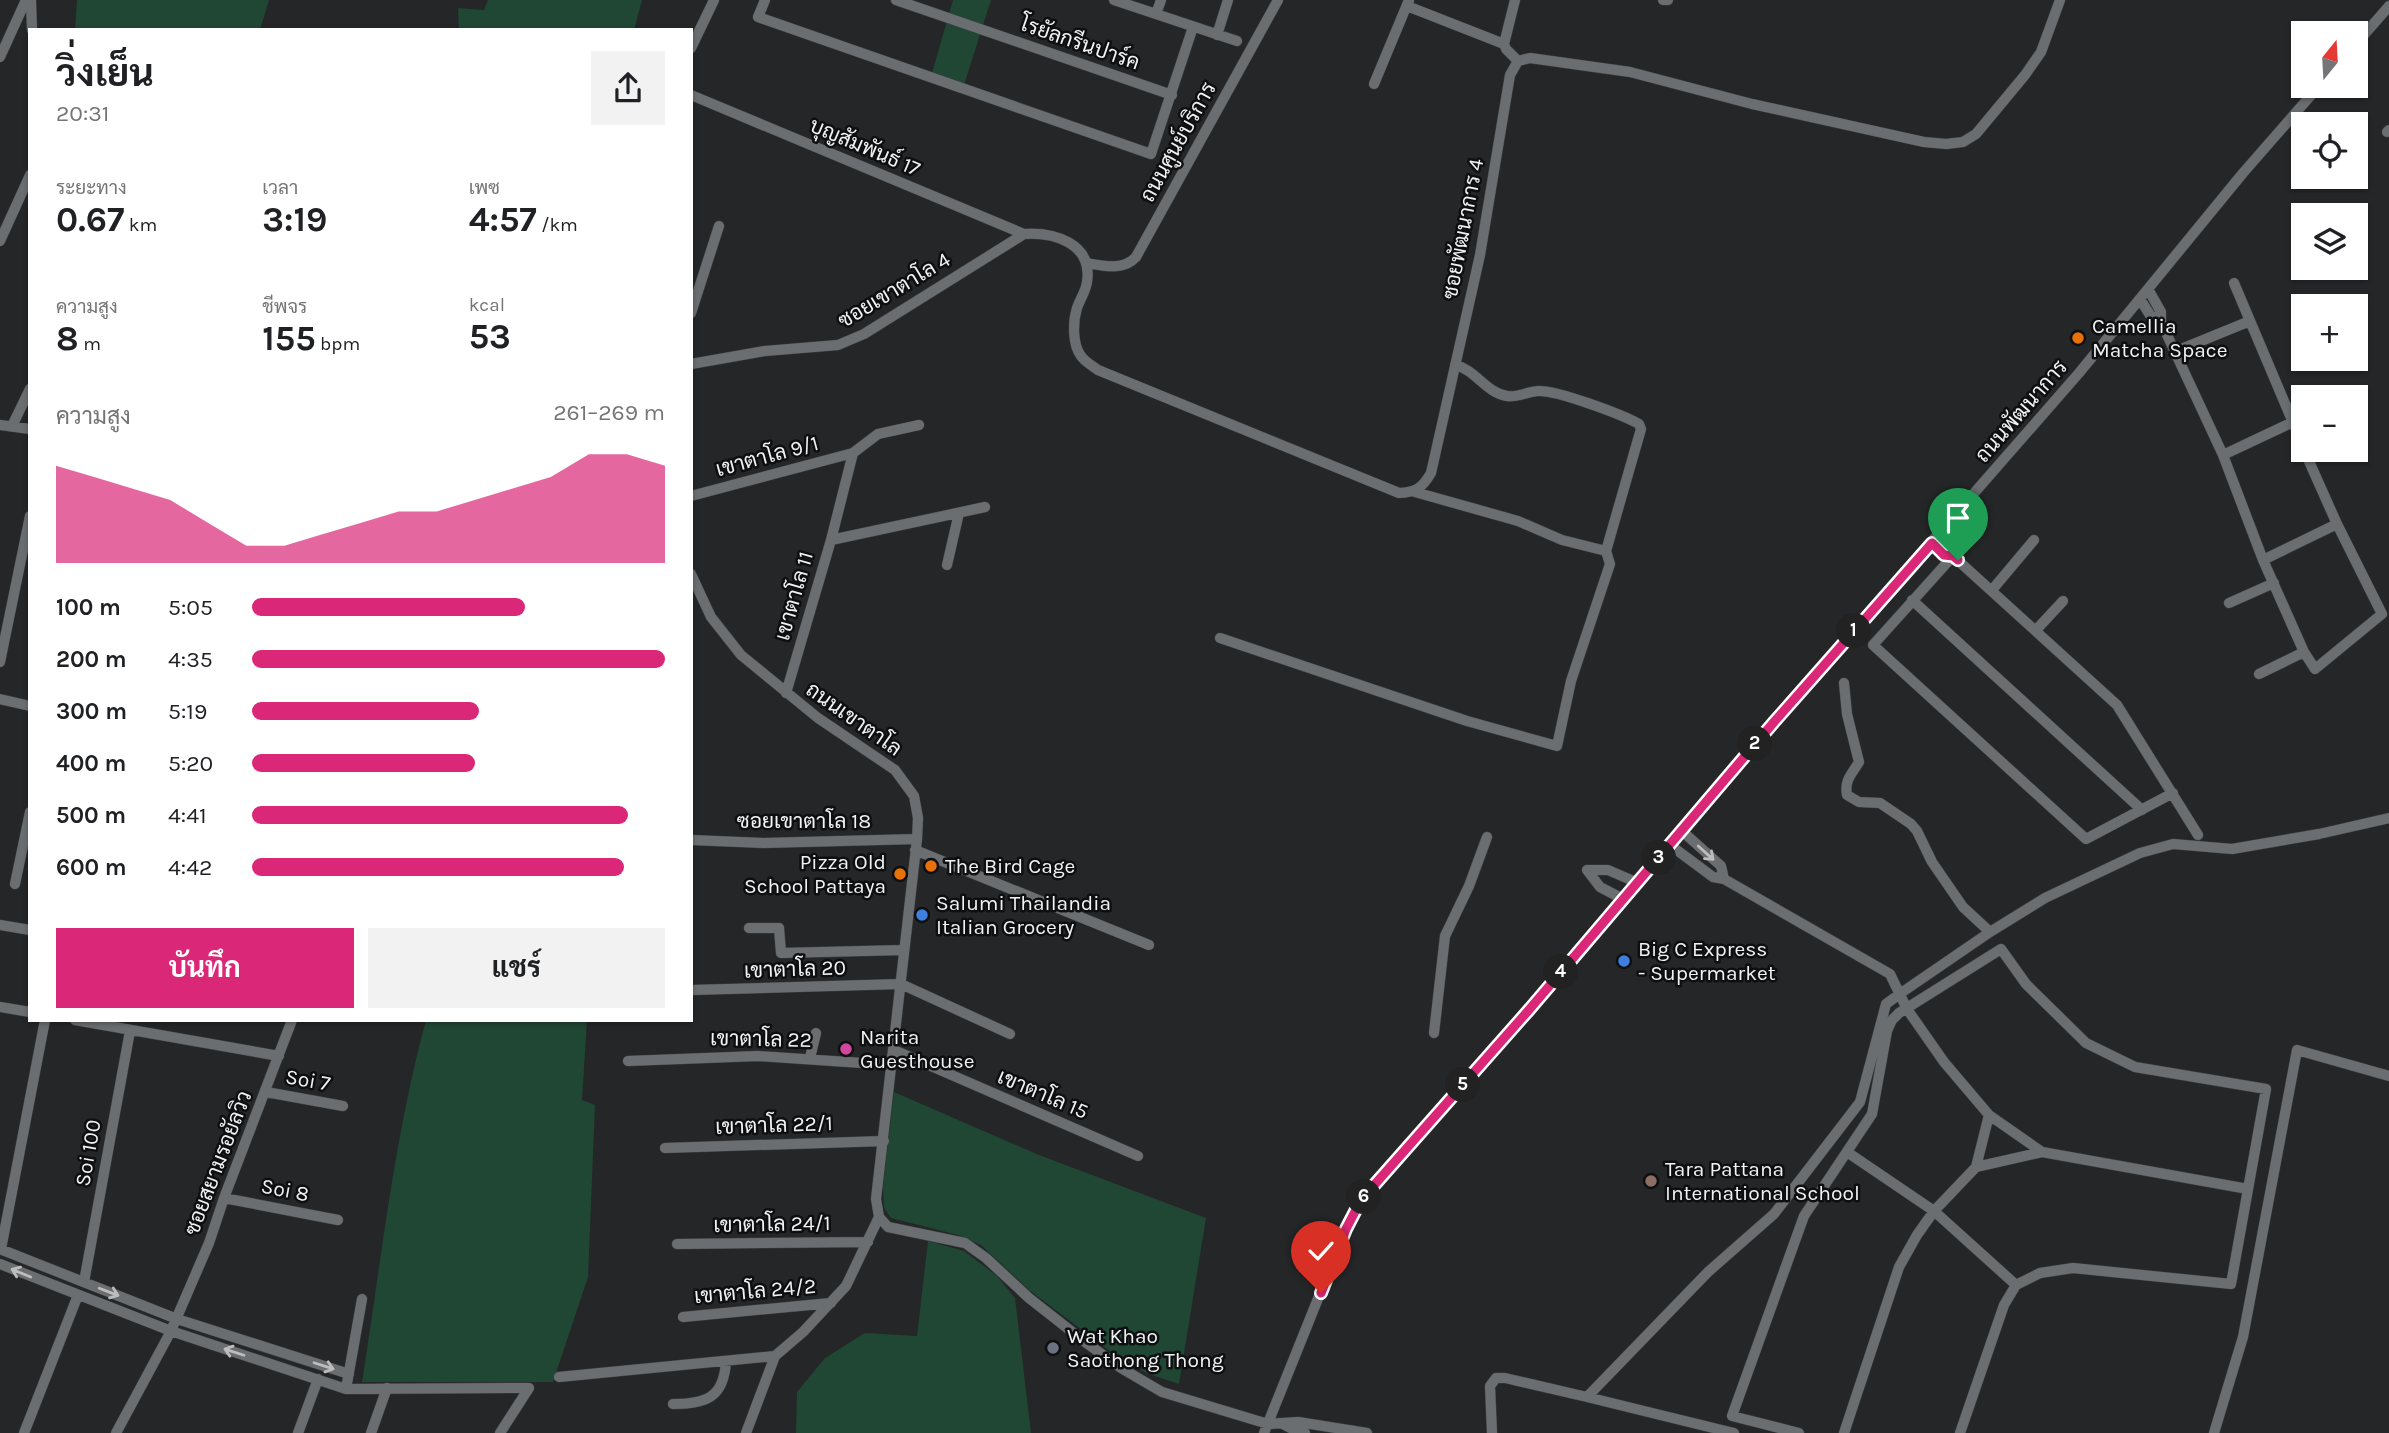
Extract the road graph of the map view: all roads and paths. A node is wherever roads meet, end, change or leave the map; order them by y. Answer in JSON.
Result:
{"nodes":[{"id":1,"x":28,"y":0,"type":"edge"},
{"id":2,"x":715,"y":0,"type":"edge"},
{"id":3,"x":765,"y":0,"type":"edge"},
{"id":4,"x":896,"y":0,"type":"edge"},
{"id":5,"x":1114,"y":0,"type":"edge"},
{"id":6,"x":1161,"y":0,"type":"edge"},
{"id":7,"x":1228,"y":0,"type":"edge"},
{"id":8,"x":1278,"y":0,"type":"edge"},
{"id":9,"x":1515,"y":0,"type":"edge"},
{"id":10,"x":2060,"y":0,"type":"edge"},
{"id":11,"x":1408,"y":3,"type":"edge"},
{"id":12,"x":2388,"y":8,"type":"edge"},
{"id":13,"x":1156,"y":14,"type":"junction"},
{"id":14,"x":1193,"y":27,"type":"junction"},
{"id":15,"x":32,"y":28,"type":"edge"},
{"id":16,"x":2368,"y":30,"type":"edge"},
{"id":17,"x":1216,"y":34,"type":"junction"},
{"id":18,"x":1237,"y":41,"type":"dead end"},
{"id":19,"x":693,"y":44,"type":"edge"},
{"id":20,"x":1504,"y":44,"type":"junction"},
{"id":21,"x":0,"y":57,"type":"edge"},
{"id":22,"x":1518,"y":61,"type":"junction"},
{"id":23,"x":1374,"y":84,"type":"dead end"},
{"id":24,"x":1172,"y":95,"type":"junction"},
{"id":25,"x":693,"y":96,"type":"edge"},
{"id":26,"x":2309,"y":98,"type":"edge"},
{"id":27,"x":28,"y":179,"type":"edge"},
{"id":28,"x":719,"y":226,"type":"dead end"},
{"id":29,"x":1024,"y":234,"type":"junction"},
{"id":30,"x":0,"y":240,"type":"edge"},
{"id":31,"x":1086,"y":263,"type":"junction"},
{"id":32,"x":2234,"y":283,"type":"dead end"},
{"id":33,"x":2148,"y":289,"type":"junction"},
{"id":34,"x":2140,"y":299,"type":"junction"},
{"id":35,"x":693,"y":307,"type":"edge"},
{"id":36,"x":2250,"y":321,"type":"junction"},
{"id":37,"x":2161,"y":322,"type":"junction"},
{"id":38,"x":2174,"y":352,"type":"junction"},
{"id":39,"x":693,"y":364,"type":"edge"},
{"id":40,"x":1455,"y":365,"type":"junction"},
{"id":41,"x":28,"y":393,"type":"edge"},
{"id":42,"x":2291,"y":420,"type":"edge"},
{"id":43,"x":2291,"y":422,"type":"edge"},
{"id":44,"x":0,"y":425,"type":"edge"},
{"id":45,"x":919,"y":425,"type":"dead end"},
{"id":46,"x":12,"y":426,"type":"junction"},
{"id":47,"x":28,"y":429,"type":"edge"},
{"id":48,"x":853,"y":453,"type":"junction"},
{"id":49,"x":2223,"y":455,"type":"junction"},
{"id":50,"x":2310,"y":462,"type":"edge"},
{"id":51,"x":1415,"y":492,"type":"junction"},
{"id":52,"x":693,"y":495,"type":"edge"},
{"id":53,"x":985,"y":507,"type":"dead end"},
{"id":54,"x":959,"y":513,"type":"junction"},
{"id":55,"x":2337,"y":524,"type":"junction"},
{"id":56,"x":1935,"y":539,"type":"junction"},
{"id":57,"x":831,"y":540,"type":"junction"},
{"id":58,"x":2034,"y":540,"type":"dead end"},
{"id":59,"x":27,"y":543,"type":"edge"},
{"id":60,"x":1606,"y":551,"type":"junction"},
{"id":61,"x":1953,"y":556,"type":"junction"},
{"id":62,"x":2263,"y":560,"type":"junction"},
{"id":63,"x":947,"y":565,"type":"dead end"},
{"id":64,"x":693,"y":577,"type":"edge"},
{"id":65,"x":2274,"y":583,"type":"junction"},
{"id":66,"x":1992,"y":590,"type":"junction"},
{"id":67,"x":1912,"y":600,"type":"junction"},
{"id":68,"x":2063,"y":601,"type":"dead end"},
{"id":69,"x":2229,"y":603,"type":"dead end"},
{"id":70,"x":2036,"y":631,"type":"junction"},
{"id":71,"x":1220,"y":639,"type":"dead end"},
{"id":72,"x":2304,"y":652,"type":"junction"},
{"id":73,"x":0,"y":662,"type":"edge"},
{"id":74,"x":2259,"y":674,"type":"dead end"},
{"id":75,"x":1844,"y":683,"type":"dead end"},
{"id":76,"x":786,"y":693,"type":"junction"},
{"id":77,"x":0,"y":699,"type":"edge"},
{"id":78,"x":28,"y":706,"type":"edge"},
{"id":79,"x":2173,"y":793,"type":"junction"},
{"id":80,"x":2142,"y":810,"type":"junction"},
{"id":81,"x":2389,"y":818,"type":"edge"},
{"id":82,"x":28,"y":822,"type":"edge"},
{"id":83,"x":1682,"y":831,"type":"junction"},
{"id":84,"x":2198,"y":835,"type":"dead end"},
{"id":85,"x":1487,"y":837,"type":"dead end"},
{"id":86,"x":693,"y":840,"type":"edge"},
{"id":87,"x":916,"y":845,"type":"junction"},
{"id":88,"x":1670,"y":845,"type":"junction"},
{"id":89,"x":1724,"y":879,"type":"junction"},
{"id":90,"x":1638,"y":883,"type":"junction"},
{"id":91,"x":15,"y":884,"type":"dead end"},
{"id":92,"x":1623,"y":899,"type":"junction"},
{"id":93,"x":0,"y":925,"type":"edge"},
{"id":94,"x":749,"y":928,"type":"dead end"},
{"id":95,"x":28,"y":930,"type":"edge"},
{"id":96,"x":1990,"y":932,"type":"junction"},
{"id":97,"x":1149,"y":945,"type":"dead end"},
{"id":98,"x":904,"y":950,"type":"junction"},
{"id":99,"x":901,"y":984,"type":"junction"},
{"id":100,"x":693,"y":990,"type":"edge"},
{"id":101,"x":1900,"y":993,"type":"junction"},
{"id":102,"x":0,"y":1007,"type":"edge"},
{"id":103,"x":1908,"y":1009,"type":"junction"},
{"id":104,"x":28,"y":1012,"type":"edge"},
{"id":105,"x":44,"y":1022,"type":"edge"},
{"id":106,"x":85,"y":1022,"type":"edge"},
{"id":107,"x":291,"y":1022,"type":"edge"},
{"id":108,"x":130,"y":1031,"type":"junction"},
{"id":109,"x":816,"y":1032,"type":"dead end"},
{"id":110,"x":1434,"y":1033,"type":"dead end"},
{"id":111,"x":1010,"y":1034,"type":"dead end"},
{"id":112,"x":894,"y":1050,"type":"junction"},
{"id":113,"x":279,"y":1056,"type":"junction"},
{"id":114,"x":810,"y":1058,"type":"junction"},
{"id":115,"x":628,"y":1061,"type":"dead end"},
{"id":116,"x":892,"y":1065,"type":"junction"},
{"id":117,"x":2389,"y":1076,"type":"edge"},
{"id":118,"x":265,"y":1092,"type":"junction"},
{"id":119,"x":343,"y":1106,"type":"dead end"},
{"id":120,"x":1989,"y":1115,"type":"junction"},
{"id":121,"x":884,"y":1141,"type":"junction"},
{"id":122,"x":665,"y":1148,"type":"dead end"},
{"id":123,"x":1847,"y":1152,"type":"junction"},
{"id":124,"x":2042,"y":1152,"type":"junction"},
{"id":125,"x":1138,"y":1156,"type":"dead end"},
{"id":126,"x":1976,"y":1167,"type":"junction"},
{"id":127,"x":2248,"y":1189,"type":"junction"},
{"id":128,"x":224,"y":1198,"type":"junction"},
{"id":129,"x":1934,"y":1211,"type":"junction"},
{"id":130,"x":879,"y":1217,"type":"junction"},
{"id":131,"x":338,"y":1220,"type":"dead end"},
{"id":132,"x":868,"y":1242,"type":"junction"},
{"id":133,"x":677,"y":1244,"type":"dead end"},
{"id":134,"x":1,"y":1249,"type":"edge"},
{"id":135,"x":0,"y":1264,"type":"edge"},
{"id":136,"x":84,"y":1282,"type":"junction"},
{"id":137,"x":2015,"y":1286,"type":"junction"},
{"id":138,"x":78,"y":1295,"type":"junction"},
{"id":139,"x":362,"y":1299,"type":"dead end"},
{"id":140,"x":831,"y":1303,"type":"junction"},
{"id":141,"x":682,"y":1317,"type":"dead end"},
{"id":142,"x":177,"y":1318,"type":"junction"},
{"id":143,"x":171,"y":1331,"type":"junction"},
{"id":144,"x":775,"y":1356,"type":"junction"},
{"id":145,"x":726,"y":1361,"type":"junction"},
{"id":146,"x":349,"y":1374,"type":"junction"},
{"id":147,"x":559,"y":1377,"type":"dead end"},
{"id":148,"x":318,"y":1380,"type":"junction"},
{"id":149,"x":387,"y":1388,"type":"junction"},
{"id":150,"x":346,"y":1389,"type":"junction"},
{"id":151,"x":1587,"y":1397,"type":"junction"},
{"id":152,"x":673,"y":1404,"type":"dead end"},
{"id":153,"x":1283,"y":1424,"type":"junction"},
{"id":154,"x":1266,"y":1428,"type":"edge"},
{"id":155,"x":24,"y":1433,"type":"edge"},
{"id":156,"x":116,"y":1433,"type":"edge"},
{"id":157,"x":298,"y":1433,"type":"edge"},
{"id":158,"x":371,"y":1433,"type":"edge"},
{"id":159,"x":500,"y":1433,"type":"edge"},
{"id":160,"x":746,"y":1433,"type":"edge"},
{"id":161,"x":1305,"y":1433,"type":"edge"},
{"id":162,"x":1367,"y":1433,"type":"edge"},
{"id":163,"x":1492,"y":1433,"type":"edge"},
{"id":164,"x":1734,"y":1433,"type":"edge"},
{"id":165,"x":1798,"y":1433,"type":"edge"},
{"id":166,"x":1844,"y":1433,"type":"edge"},
{"id":167,"x":1960,"y":1433,"type":"edge"},
{"id":168,"x":2214,"y":1433,"type":"edge"}],
"edges":[{"from":1,"to":15,"type":"street"},
{"from":1,"to":21,"type":"street"},
{"from":2,"to":19,"type":"street"},
{"from":3,"to":24,"type":"street"},
{"from":4,"to":24,"type":"street","name":"โรยัลกรีนปาร์ค"},
{"from":5,"to":13,"type":"street"},
{"from":6,"to":13,"type":"street"},
{"from":7,"to":17,"type":"street"},
{"from":8,"to":31,"type":"street","name":"ถนนศูนย์บริการ"},
{"from":9,"to":20,"type":"street"},
{"from":10,"to":22,"type":"street"},
{"from":11,"to":20,"type":"street"},
{"from":11,"to":23,"type":"street"},
{"from":12,"to":16,"type":"street"},
{"from":13,"to":14,"type":"street"},
{"from":14,"to":17,"type":"street"},
{"from":14,"to":24,"type":"street"},
{"from":17,"to":18,"type":"street"},
{"from":20,"to":22,"type":"street"},
{"from":22,"to":40,"type":"street","name":"ซอยพัฒนาการ 4"},
{"from":25,"to":29,"type":"street","name":"บุญสัมพันธ์ 17"},
{"from":26,"to":33,"type":"street","name":"ถนนพัฒนาการ"},
{"from":27,"to":30,"type":"street"},
{"from":28,"to":35,"type":"street"},
{"from":29,"to":31,"type":"street"},
{"from":29,"to":39,"type":"street","name":"ซอยเขาตาโล 4"},
{"from":31,"to":51,"type":"street"},
{"from":32,"to":36,"type":"street"},
{"from":33,"to":34,"type":"street","name":"ถนนพัฒนาการ"},
{"from":33,"to":37,"type":"street"},
{"from":34,"to":37,"type":"street"},
{"from":34,"to":56,"type":"street","name":"ถนนพัฒนาการ"},
{"from":36,"to":38,"type":"street"},
{"from":36,"to":42,"type":"street"},
{"from":37,"to":38,"type":"street"},
{"from":38,"to":49,"type":"street"},
{"from":40,"to":51,"type":"street","name":"ซอยพัฒนาการ 4"},
{"from":40,"to":60,"type":"street"},
{"from":41,"to":46,"type":"street"},
{"from":43,"to":49,"type":"street"},
{"from":44,"to":46,"type":"street"},
{"from":45,"to":48,"type":"street","name":"เขาตาโล 9/1"},
{"from":46,"to":47,"type":"street"},
{"from":48,"to":52,"type":"street","name":"เขาตาโล 9/1"},
{"from":48,"to":57,"type":"street"},
{"from":49,"to":62,"type":"street"},
{"from":50,"to":55,"type":"street"},
{"from":51,"to":60,"type":"street"},
{"from":53,"to":54,"type":"street","name":"เขาตาโล 11"},
{"from":54,"to":57,"type":"street","name":"เขาตาโล 11"},
{"from":54,"to":63,"type":"street"},
{"from":55,"to":62,"type":"street"},
{"from":55,"to":72,"type":"street"},
{"from":56,"to":61,"type":"street"},
{"from":56,"to":83,"type":"street","name":"ถนนพัฒนาการ"},
{"from":57,"to":76,"type":"street","name":"เขาตาโล 11"},
{"from":58,"to":66,"type":"street"},
{"from":59,"to":73,"type":"street"},
{"from":60,"to":71,"type":"street"},
{"from":61,"to":66,"type":"street"},
{"from":61,"to":67,"type":"street"},
{"from":62,"to":65,"type":"street"},
{"from":64,"to":76,"type":"street","name":"ถนนเขาตาโล"},
{"from":65,"to":69,"type":"street"},
{"from":65,"to":72,"type":"street"},
{"from":66,"to":70,"type":"street"},
{"from":67,"to":80,"type":"street"},
{"from":67,"to":80,"type":"street"},
{"from":68,"to":70,"type":"street"},
{"from":70,"to":79,"type":"street"},
{"from":72,"to":74,"type":"street"},
{"from":75,"to":96,"type":"street"},
{"from":76,"to":87,"type":"street","name":"ถนนเขาตาโล"},
{"from":77,"to":78,"type":"street"},
{"from":79,"to":80,"type":"street"},
{"from":79,"to":84,"type":"street"},
{"from":81,"to":96,"type":"street"},
{"from":82,"to":91,"type":"street"},
{"from":83,"to":88,"type":"street","name":"ถนนพัฒนาการ"},
{"from":83,"to":89,"type":"street","one_way":true},
{"from":85,"to":110,"type":"street"},
{"from":86,"to":87,"type":"street","name":"ซอยเขาตาโล 18"},
{"from":87,"to":97,"type":"street"},
{"from":87,"to":98,"type":"street","name":"ถนนเขาตาโล"},
{"from":88,"to":89,"type":"street"},
{"from":88,"to":90,"type":"street","name":"ถนนพัฒนาการ"},
{"from":89,"to":101,"type":"street"},
{"from":90,"to":92,"type":"street","name":"ถนนพัฒนาการ"},
{"from":90,"to":92,"type":"street"},
{"from":92,"to":154,"type":"street","name":"ถนนพัฒนาการ"},
{"from":93,"to":95,"type":"street"},
{"from":94,"to":98,"type":"street"},
{"from":96,"to":101,"type":"street"},
{"from":98,"to":99,"type":"street","name":"ถนนเขาตาโล"},
{"from":99,"to":100,"type":"street","name":"เขาตาโล 20"},
{"from":99,"to":111,"type":"street"},
{"from":99,"to":112,"type":"street","name":"ถนนเขาตาโล"},
{"from":101,"to":103,"type":"street"},
{"from":101,"to":151,"type":"street"},
{"from":102,"to":104,"type":"street"},
{"from":103,"to":120,"type":"street"},
{"from":103,"to":123,"type":"street"},
{"from":103,"to":127,"type":"street"},
{"from":105,"to":134,"type":"street"},
{"from":106,"to":108,"type":"street"},
{"from":107,"to":113,"type":"street","name":"ซอยสยามรอยัลวิว"},
{"from":108,"to":113,"type":"street"},
{"from":108,"to":136,"type":"street","name":"Soi 100"},
{"from":109,"to":114,"type":"street"},
{"from":112,"to":116,"type":"street","name":"ถนนเขาตาโล"},
{"from":112,"to":125,"type":"street","name":"เขาตาโล 15"},
{"from":113,"to":118,"type":"street","name":"ซอยสยามรอยัลวิว"},
{"from":114,"to":115,"type":"street","name":"เขาตาโล 22"},
{"from":114,"to":116,"type":"street","name":"เขาตาโล 22"},
{"from":116,"to":121,"type":"street","name":"ถนนเขาตาโล"},
{"from":117,"to":168,"type":"street"},
{"from":118,"to":119,"type":"street","name":"Soi 7"},
{"from":118,"to":128,"type":"street","name":"ซอยสยามรอยัลวิว"},
{"from":120,"to":124,"type":"street"},
{"from":120,"to":126,"type":"street"},
{"from":121,"to":122,"type":"street","name":"เขาตาโล 22/1"},
{"from":121,"to":130,"type":"street","name":"ถนนเขาตาโล"},
{"from":123,"to":129,"type":"street"},
{"from":123,"to":165,"type":"street"},
{"from":124,"to":126,"type":"street"},
{"from":124,"to":127,"type":"street"},
{"from":126,"to":129,"type":"street"},
{"from":127,"to":137,"type":"street"},
{"from":128,"to":131,"type":"street","name":"Soi 8"},
{"from":128,"to":142,"type":"street","name":"ซอยสยามรอยัลวิว"},
{"from":129,"to":137,"type":"street"},
{"from":129,"to":166,"type":"street"},
{"from":130,"to":132,"type":"street"},
{"from":130,"to":154,"type":"street"},
{"from":132,"to":133,"type":"street","name":"เขาตาโล 24/1"},
{"from":132,"to":140,"type":"street"},
{"from":134,"to":136,"type":"street"},
{"from":138,"to":135,"type":"street","one_way":true},
{"from":136,"to":142,"type":"street","one_way":true},
{"from":137,"to":167,"type":"street"},
{"from":138,"to":143,"type":"street"},
{"from":138,"to":155,"type":"street"},
{"from":139,"to":146,"type":"street"},
{"from":140,"to":141,"type":"street","name":"เขาตาโล 24/2"},
{"from":140,"to":144,"type":"street"},
{"from":142,"to":143,"type":"street","name":"ซอยสยามรอยัลวิว"},
{"from":142,"to":146,"type":"street","one_way":true},
{"from":148,"to":143,"type":"street","one_way":true},
{"from":143,"to":156,"type":"street","name":"ซอยสยามรอยัลวิว"},
{"from":144,"to":145,"type":"street"},
{"from":144,"to":160,"type":"street"},
{"from":145,"to":147,"type":"street"},
{"from":145,"to":152,"type":"street"},
{"from":146,"to":150,"type":"street"},
{"from":148,"to":150,"type":"street"},
{"from":148,"to":157,"type":"street"},
{"from":149,"to":150,"type":"street"},
{"from":149,"to":158,"type":"street"},
{"from":149,"to":159,"type":"street"},
{"from":151,"to":163,"type":"street"},
{"from":151,"to":164,"type":"street"},
{"from":153,"to":154,"type":"street"},
{"from":153,"to":161,"type":"street"},
{"from":153,"to":162,"type":"street"}]}
